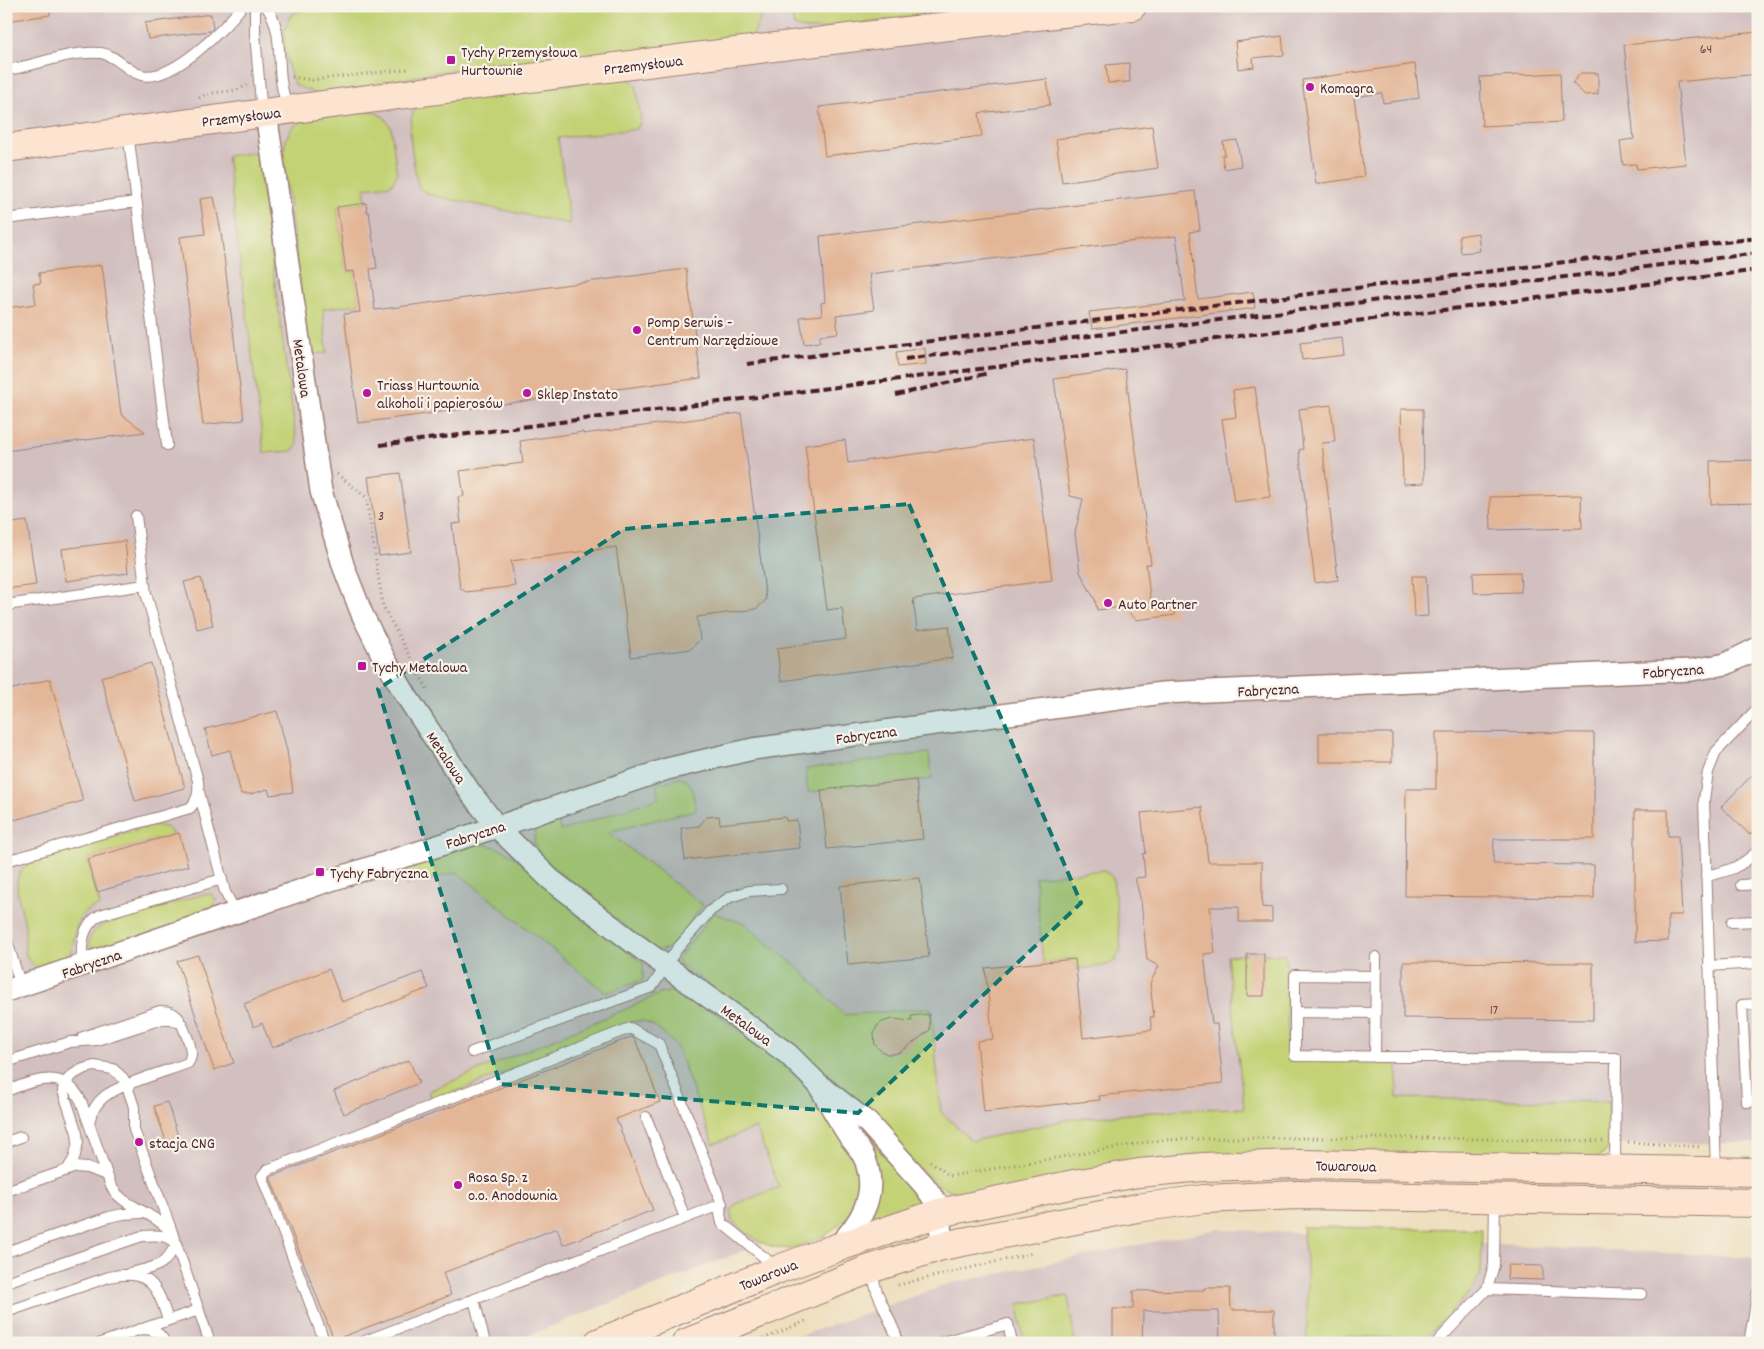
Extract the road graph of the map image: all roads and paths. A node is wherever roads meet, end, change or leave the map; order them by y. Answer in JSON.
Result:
{"nodes":[{"id":1,"x":242,"y":6,"type":"edge"},
{"id":2,"x":256,"y":6,"type":"edge"},
{"id":3,"x":266,"y":6,"type":"edge"},
{"id":4,"x":1132,"y":6,"type":"edge"},
{"id":5,"x":416,"y":69,"type":"dead end"},
{"id":6,"x":6,"y":70,"type":"edge"},
{"id":7,"x":296,"y":76,"type":"dead end"},
{"id":8,"x":252,"y":82,"type":"dead end"},
{"id":9,"x":193,"y":103,"type":"dead end"},
{"id":10,"x":272,"y":112,"type":"junction"},
{"id":11,"x":127,"y":131,"type":"junction"},
{"id":12,"x":6,"y":148,"type":"edge"},
{"id":13,"x":136,"y":202,"type":"junction"},
{"id":14,"x":6,"y":219,"type":"edge"},
{"id":15,"x":167,"y":446,"type":"dead end"},
{"id":16,"x":333,"y":470,"type":"dead end"},
{"id":17,"x":136,"y":516,"type":"dead end"},
{"id":18,"x":145,"y":585,"type":"junction"},
{"id":19,"x":6,"y":605,"type":"edge"},
{"id":20,"x":1758,"y":648,"type":"edge"},
{"id":21,"x":412,"y":704,"type":"junction"},
{"id":22,"x":1758,"y":708,"type":"edge"},
{"id":23,"x":198,"y":791,"type":"junction"},
{"id":24,"x":497,"y":827,"type":"junction"},
{"id":25,"x":1758,"y":851,"type":"edge"},
{"id":26,"x":6,"y":862,"type":"edge"},
{"id":27,"x":1706,"y":876,"type":"junction"},
{"id":28,"x":222,"y":879,"type":"junction"},
{"id":29,"x":1758,"y":884,"type":"edge"},
{"id":30,"x":1741,"y":885,"type":"dead end"},
{"id":31,"x":781,"y":889,"type":"dead end"},
{"id":32,"x":236,"y":913,"type":"junction"},
{"id":33,"x":1758,"y":921,"type":"edge"},
{"id":34,"x":1732,"y":922,"type":"dead end"},
{"id":35,"x":6,"y":938,"type":"edge"},
{"id":36,"x":1376,"y":957,"type":"dead end"},
{"id":37,"x":1758,"y":964,"type":"edge"},
{"id":38,"x":665,"y":965,"type":"junction"},
{"id":39,"x":83,"y":966,"type":"junction"},
{"id":40,"x":1709,"y":966,"type":"junction"},
{"id":41,"x":1376,"y":976,"type":"junction"},
{"id":42,"x":14,"y":989,"type":"edge"},
{"id":43,"x":1758,"y":1004,"type":"edge"},
{"id":44,"x":1295,"y":1012,"type":"junction"},
{"id":45,"x":1376,"y":1013,"type":"junction"},
{"id":46,"x":472,"y":1052,"type":"dead end"},
{"id":47,"x":1375,"y":1056,"type":"junction"},
{"id":48,"x":6,"y":1062,"type":"edge"},
{"id":49,"x":817,"y":1082,"type":"junction"},
{"id":50,"x":64,"y":1083,"type":"junction"},
{"id":51,"x":127,"y":1086,"type":"junction"},
{"id":52,"x":6,"y":1091,"type":"edge"},
{"id":53,"x":1758,"y":1101,"type":"edge"},
{"id":54,"x":646,"y":1117,"type":"dead end"},
{"id":55,"x":89,"y":1123,"type":"junction"},
{"id":56,"x":21,"y":1137,"type":"dead end"},
{"id":57,"x":6,"y":1142,"type":"edge"},
{"id":58,"x":1616,"y":1142,"type":"junction"},
{"id":59,"x":923,"y":1155,"type":"dead end"},
{"id":60,"x":1716,"y":1161,"type":"junction"},
{"id":61,"x":67,"y":1170,"type":"junction"},
{"id":62,"x":1616,"y":1170,"type":"junction"},
{"id":63,"x":1758,"y":1172,"type":"edge"},
{"id":64,"x":107,"y":1176,"type":"junction"},
{"id":65,"x":6,"y":1191,"type":"edge"},
{"id":66,"x":1494,"y":1198,"type":"junction"},
{"id":67,"x":1758,"y":1203,"type":"edge"},
{"id":68,"x":722,"y":1204,"type":"junction"},
{"id":69,"x":147,"y":1213,"type":"junction"},
{"id":70,"x":940,"y":1213,"type":"junction"},
{"id":71,"x":685,"y":1218,"type":"junction"},
{"id":72,"x":172,"y":1232,"type":"junction"},
{"id":73,"x":176,"y":1243,"type":"junction"},
{"id":74,"x":942,"y":1246,"type":"junction"},
{"id":75,"x":836,"y":1248,"type":"junction"},
{"id":76,"x":6,"y":1252,"type":"edge"},
{"id":77,"x":1033,"y":1253,"type":"dead end"},
{"id":78,"x":780,"y":1269,"type":"junction"},
{"id":79,"x":123,"y":1274,"type":"junction"},
{"id":80,"x":874,"y":1280,"type":"junction"},
{"id":81,"x":6,"y":1282,"type":"edge"},
{"id":82,"x":1487,"y":1289,"type":"junction"},
{"id":83,"x":1758,"y":1292,"type":"edge"},
{"id":84,"x":1641,"y":1294,"type":"dead end"},
{"id":85,"x":474,"y":1299,"type":"junction"},
{"id":86,"x":199,"y":1310,"type":"junction"},
{"id":87,"x":6,"y":1312,"type":"edge"},
{"id":88,"x":168,"y":1320,"type":"junction"},
{"id":89,"x":809,"y":1320,"type":"dead end"},
{"id":90,"x":141,"y":1329,"type":"junction"},
{"id":91,"x":101,"y":1343,"type":"edge"},
{"id":92,"x":165,"y":1343,"type":"edge"},
{"id":93,"x":210,"y":1343,"type":"edge"},
{"id":94,"x":325,"y":1343,"type":"edge"},
{"id":95,"x":360,"y":1343,"type":"edge"},
{"id":96,"x":485,"y":1343,"type":"edge"},
{"id":97,"x":598,"y":1343,"type":"edge"},
{"id":98,"x":686,"y":1343,"type":"edge"},
{"id":99,"x":754,"y":1343,"type":"edge"},
{"id":100,"x":897,"y":1343,"type":"edge"},
{"id":101,"x":939,"y":1343,"type":"edge"},
{"id":102,"x":1012,"y":1343,"type":"edge"},
{"id":103,"x":1438,"y":1343,"type":"edge"},
{"id":104,"x":1748,"y":1343,"type":"edge"}],
"edges":[{"from":1,"to":6,"type":"lane"},
{"from":2,"to":10,"type":"lane"},
{"from":3,"to":10,"type":"lane"},
{"from":4,"to":10,"type":"street","name":"Przemysłowa"},
{"from":5,"to":7,"type":"path"},
{"from":8,"to":9,"type":"path"},
{"from":10,"to":11,"type":"street","name":"Przemysłowa"},
{"from":10,"to":21,"type":"street","name":"Metalowa"},
{"from":11,"to":12,"type":"street","name":"Przemysłowa"},
{"from":11,"to":13,"type":"lane"},
{"from":13,"to":14,"type":"lane"},
{"from":13,"to":15,"type":"lane"},
{"from":16,"to":21,"type":"path"},
{"from":17,"to":18,"type":"lane"},
{"from":18,"to":19,"type":"lane"},
{"from":18,"to":23,"type":"lane"},
{"from":20,"to":24,"type":"street","name":"Fabryczna"},
{"from":21,"to":24,"type":"street","name":"Metalowa"},
{"from":22,"to":27,"type":"lane"},
{"from":23,"to":26,"type":"lane"},
{"from":23,"to":28,"type":"lane"},
{"from":24,"to":32,"type":"street","name":"Fabryczna"},
{"from":24,"to":38,"type":"street","name":"Metalowa"},
{"from":25,"to":27,"type":"lane"},
{"from":27,"to":40,"type":"lane"},
{"from":28,"to":32,"type":"lane"},
{"from":28,"to":39,"type":"lane"},
{"from":29,"to":30,"type":"lane"},
{"from":31,"to":38,"type":"lane"},
{"from":32,"to":39,"type":"street","name":"Fabryczna"},
{"from":33,"to":34,"type":"lane"},
{"from":35,"to":42,"type":"lane"},
{"from":36,"to":41,"type":"lane"},
{"from":37,"to":40,"type":"lane"},
{"from":38,"to":46,"type":"lane"},
{"from":38,"to":49,"type":"street","name":"Metalowa"},
{"from":39,"to":42,"type":"street","name":"Fabryczna"},
{"from":40,"to":60,"type":"lane"},
{"from":41,"to":44,"type":"lane"},
{"from":41,"to":45,"type":"lane"},
{"from":43,"to":53,"type":"lane"},
{"from":44,"to":45,"type":"lane"},
{"from":44,"to":47,"type":"lane"},
{"from":45,"to":47,"type":"lane"},
{"from":47,"to":58,"type":"lane"},
{"from":48,"to":51,"type":"lane"},
{"from":49,"to":70,"type":"street","name":"Metalowa"},
{"from":49,"to":75,"type":"street"},
{"from":50,"to":51,"type":"lane"},
{"from":50,"to":52,"type":"lane"},
{"from":50,"to":55,"type":"lane"},
{"from":50,"to":61,"type":"lane"},
{"from":51,"to":55,"type":"lane"},
{"from":51,"to":72,"type":"lane"},
{"from":54,"to":71,"type":"lane"},
{"from":55,"to":64,"type":"lane"},
{"from":56,"to":57,"type":"lane"},
{"from":58,"to":59,"type":"path"},
{"from":58,"to":60,"type":"path"},
{"from":58,"to":62,"type":"lane"},
{"from":60,"to":62,"type":"street","name":"Towarowa"},
{"from":60,"to":63,"type":"street","name":"Towarowa"},
{"from":61,"to":64,"type":"lane"},
{"from":61,"to":65,"type":"lane"},
{"from":62,"to":70,"type":"street","name":"Towarowa"},
{"from":64,"to":69,"type":"lane"},
{"from":66,"to":67,"type":"street","name":"Towarowa"},
{"from":66,"to":74,"type":"street","name":"Towarowa"},
{"from":66,"to":82,"type":"lane"},
{"from":68,"to":71,"type":"lane"},
{"from":68,"to":78,"type":"lane"},
{"from":68,"to":94,"type":"lane"},
{"from":69,"to":72,"type":"lane"},
{"from":69,"to":76,"type":"lane"},
{"from":70,"to":74,"type":"street"},
{"from":70,"to":75,"type":"street","name":"Towarowa"},
{"from":71,"to":85,"type":"lane"},
{"from":72,"to":73,"type":"lane"},
{"from":73,"to":79,"type":"lane"},
{"from":73,"to":81,"type":"lane"},
{"from":73,"to":86,"type":"lane"},
{"from":74,"to":80,"type":"street","name":"Towarowa"},
{"from":75,"to":78,"type":"street","name":"Towarowa"},
{"from":77,"to":80,"type":"path"},
{"from":78,"to":97,"type":"street","name":"Towarowa"},
{"from":79,"to":87,"type":"lane"},
{"from":79,"to":88,"type":"lane"},
{"from":80,"to":98,"type":"street","name":"Towarowa"},
{"from":80,"to":100,"type":"lane"},
{"from":82,"to":84,"type":"lane"},
{"from":82,"to":103,"type":"lane"},
{"from":83,"to":104,"type":"lane"},
{"from":85,"to":95,"type":"lane"},
{"from":85,"to":96,"type":"lane"},
{"from":86,"to":88,"type":"lane"},
{"from":86,"to":93,"type":"lane"},
{"from":88,"to":90,"type":"lane"},
{"from":89,"to":99,"type":"path"},
{"from":90,"to":91,"type":"lane"},
{"from":90,"to":92,"type":"lane"},
{"from":101,"to":102,"type":"lane"}]}
